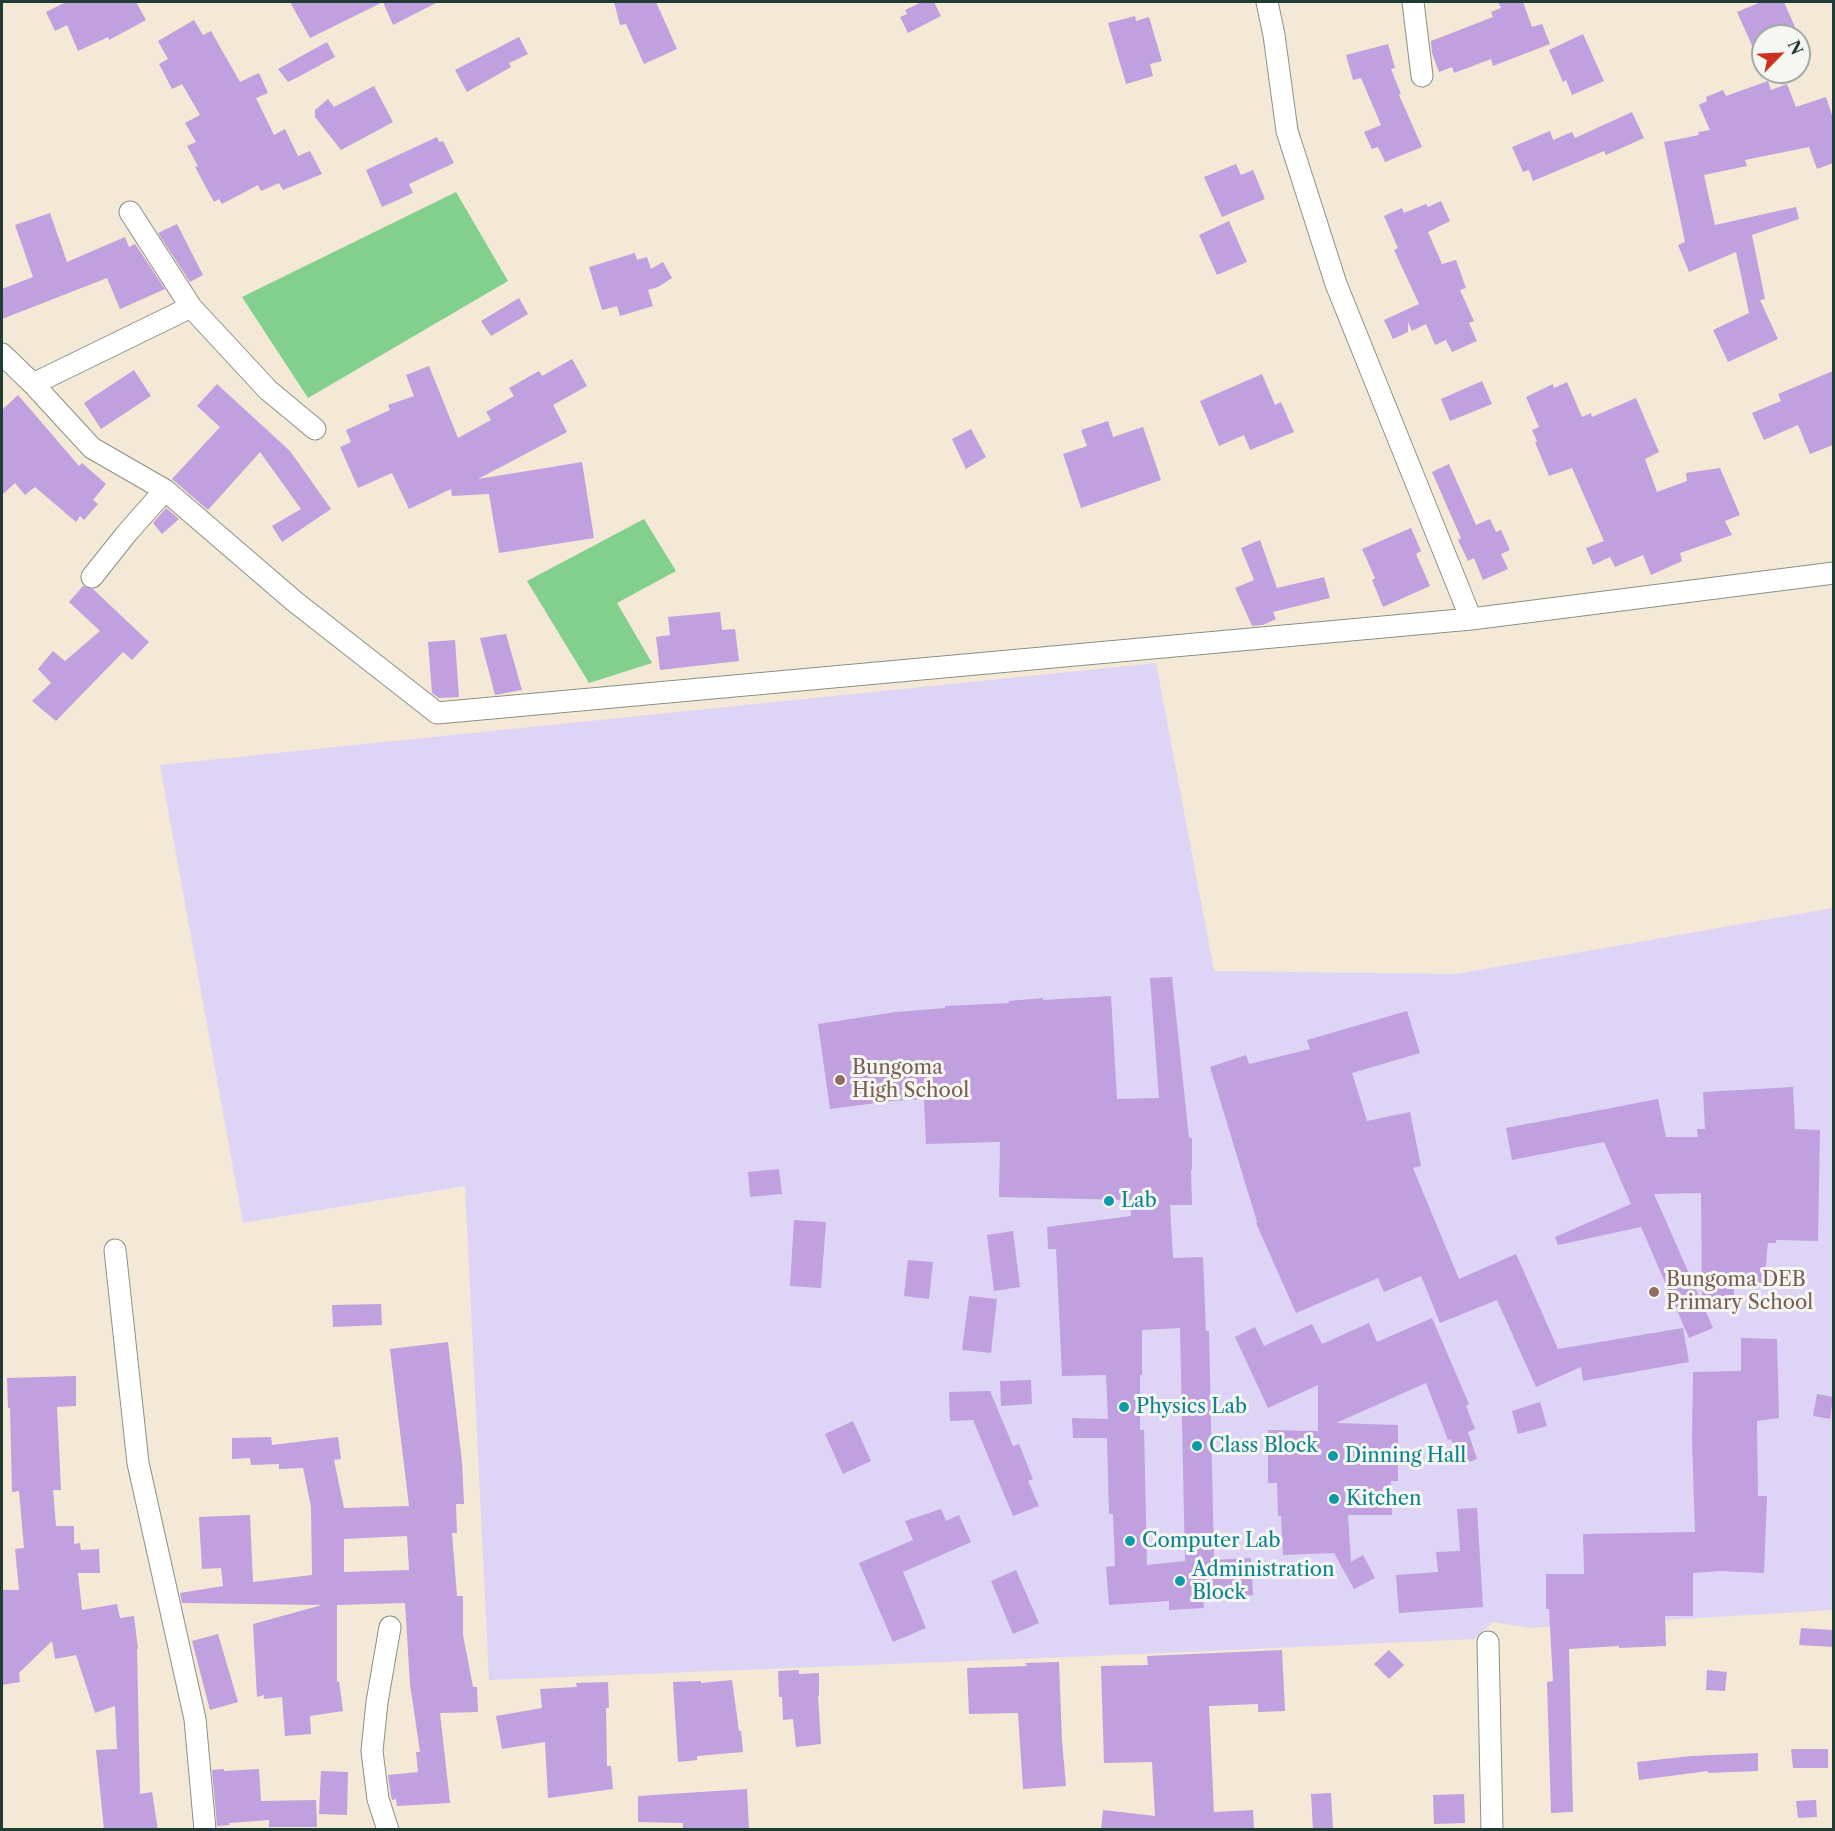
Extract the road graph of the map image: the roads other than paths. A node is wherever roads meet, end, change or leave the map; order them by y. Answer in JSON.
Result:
{"nodes":[{"id":1,"x":1267,"y":2,"type":"edge"},
{"id":2,"x":1413,"y":2,"type":"edge"},
{"id":3,"x":1422,"y":76,"type":"dead end"},
{"id":4,"x":130,"y":212,"type":"dead end"},
{"id":5,"x":191,"y":307,"type":"junction"},
{"id":6,"x":2,"y":354,"type":"edge"},
{"id":7,"x":33,"y":384,"type":"junction"},
{"id":8,"x":315,"y":429,"type":"dead end"},
{"id":9,"x":165,"y":490,"type":"junction"},
{"id":10,"x":1833,"y":573,"type":"edge"},
{"id":11,"x":92,"y":577,"type":"dead end"},
{"id":12,"x":1470,"y":619,"type":"junction"},
{"id":13,"x":115,"y":1250,"type":"dead end"},
{"id":14,"x":390,"y":1627,"type":"dead end"},
{"id":15,"x":1488,"y":1642,"type":"dead end"},
{"id":16,"x":205,"y":1830,"type":"edge"},
{"id":17,"x":388,"y":1830,"type":"edge"},
{"id":18,"x":1492,"y":1830,"type":"edge"}],
"edges":[{"from":1,"to":12,"type":"street"},
{"from":2,"to":3,"type":"street"},
{"from":4,"to":5,"type":"street"},
{"from":5,"to":7,"type":"street"},
{"from":5,"to":8,"type":"street"},
{"from":6,"to":7,"type":"street"},
{"from":7,"to":9,"type":"street"},
{"from":9,"to":11,"type":"street"},
{"from":9,"to":12,"type":"street"},
{"from":10,"to":12,"type":"street"},
{"from":13,"to":16,"type":"street"},
{"from":14,"to":17,"type":"street"},
{"from":15,"to":18,"type":"street"}]}
